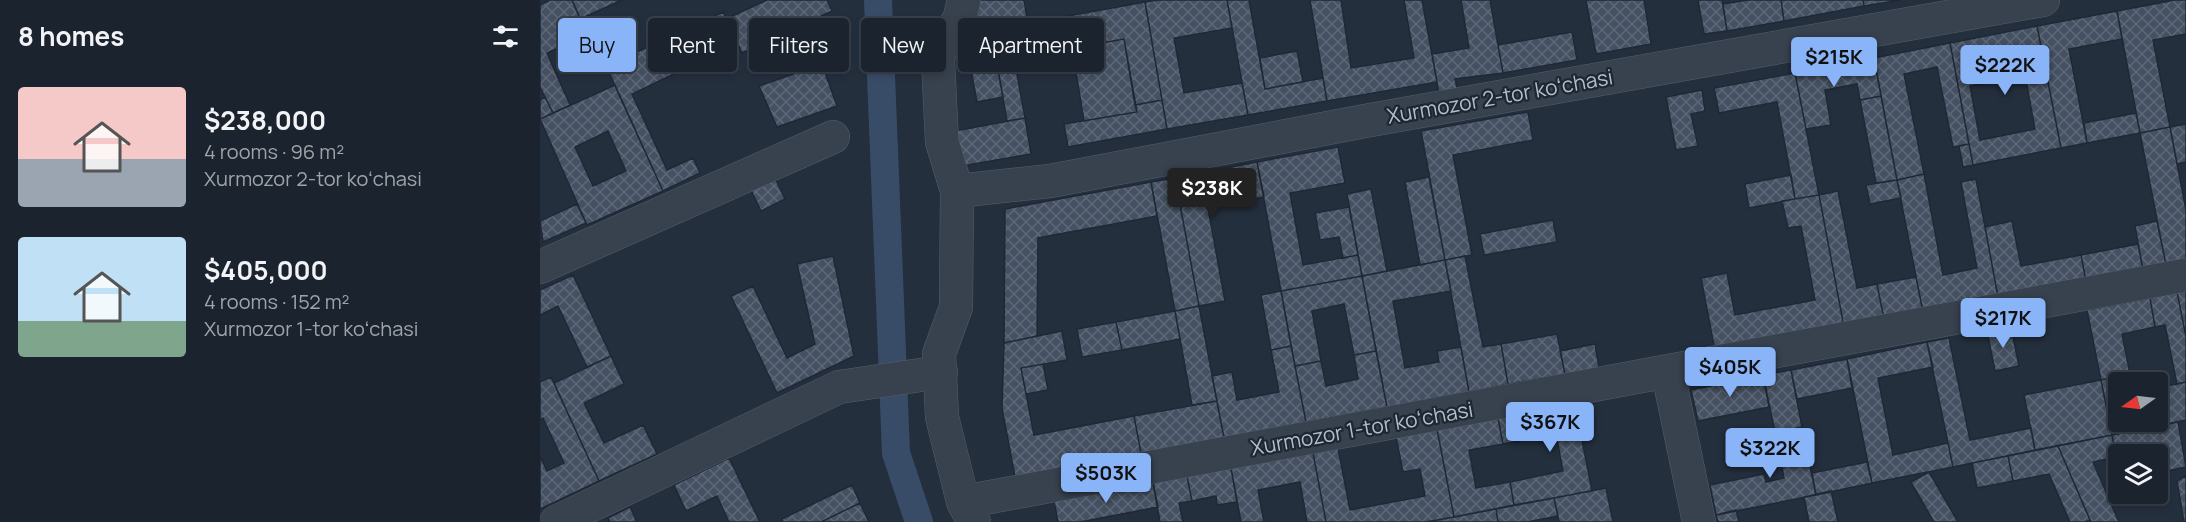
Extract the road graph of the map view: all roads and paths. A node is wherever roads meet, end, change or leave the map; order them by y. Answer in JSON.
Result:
{"nodes":[{"id":1,"x":964,"y":0,"type":"edge"},
{"id":2,"x":2043,"y":0,"type":"edge"},
{"id":3,"x":833,"y":137,"type":"dead end"},
{"id":4,"x":957,"y":191,"type":"junction"},
{"id":5,"x":540,"y":267,"type":"edge"},
{"id":6,"x":2186,"y":275,"type":"edge"},
{"id":7,"x":1668,"y":373,"type":"junction"},
{"id":8,"x":934,"y":374,"type":"junction"},
{"id":9,"x":969,"y":512,"type":"edge"},
{"id":10,"x":556,"y":522,"type":"edge"},
{"id":11,"x":1699,"y":522,"type":"edge"}],
"edges":[{"from":1,"to":4,"type":"street"},
{"from":2,"to":4,"type":"street","name":"Xurmozor 2-tor koʻchasi"},
{"from":3,"to":5,"type":"street"},
{"from":4,"to":8,"type":"street"},
{"from":6,"to":7,"type":"street","name":"Xurmozor 1-tor koʻchasi"},
{"from":7,"to":9,"type":"street","name":"Xurmozor 1-tor koʻchasi"},
{"from":7,"to":11,"type":"street"},
{"from":8,"to":9,"type":"street"},
{"from":8,"to":10,"type":"street"}]}
